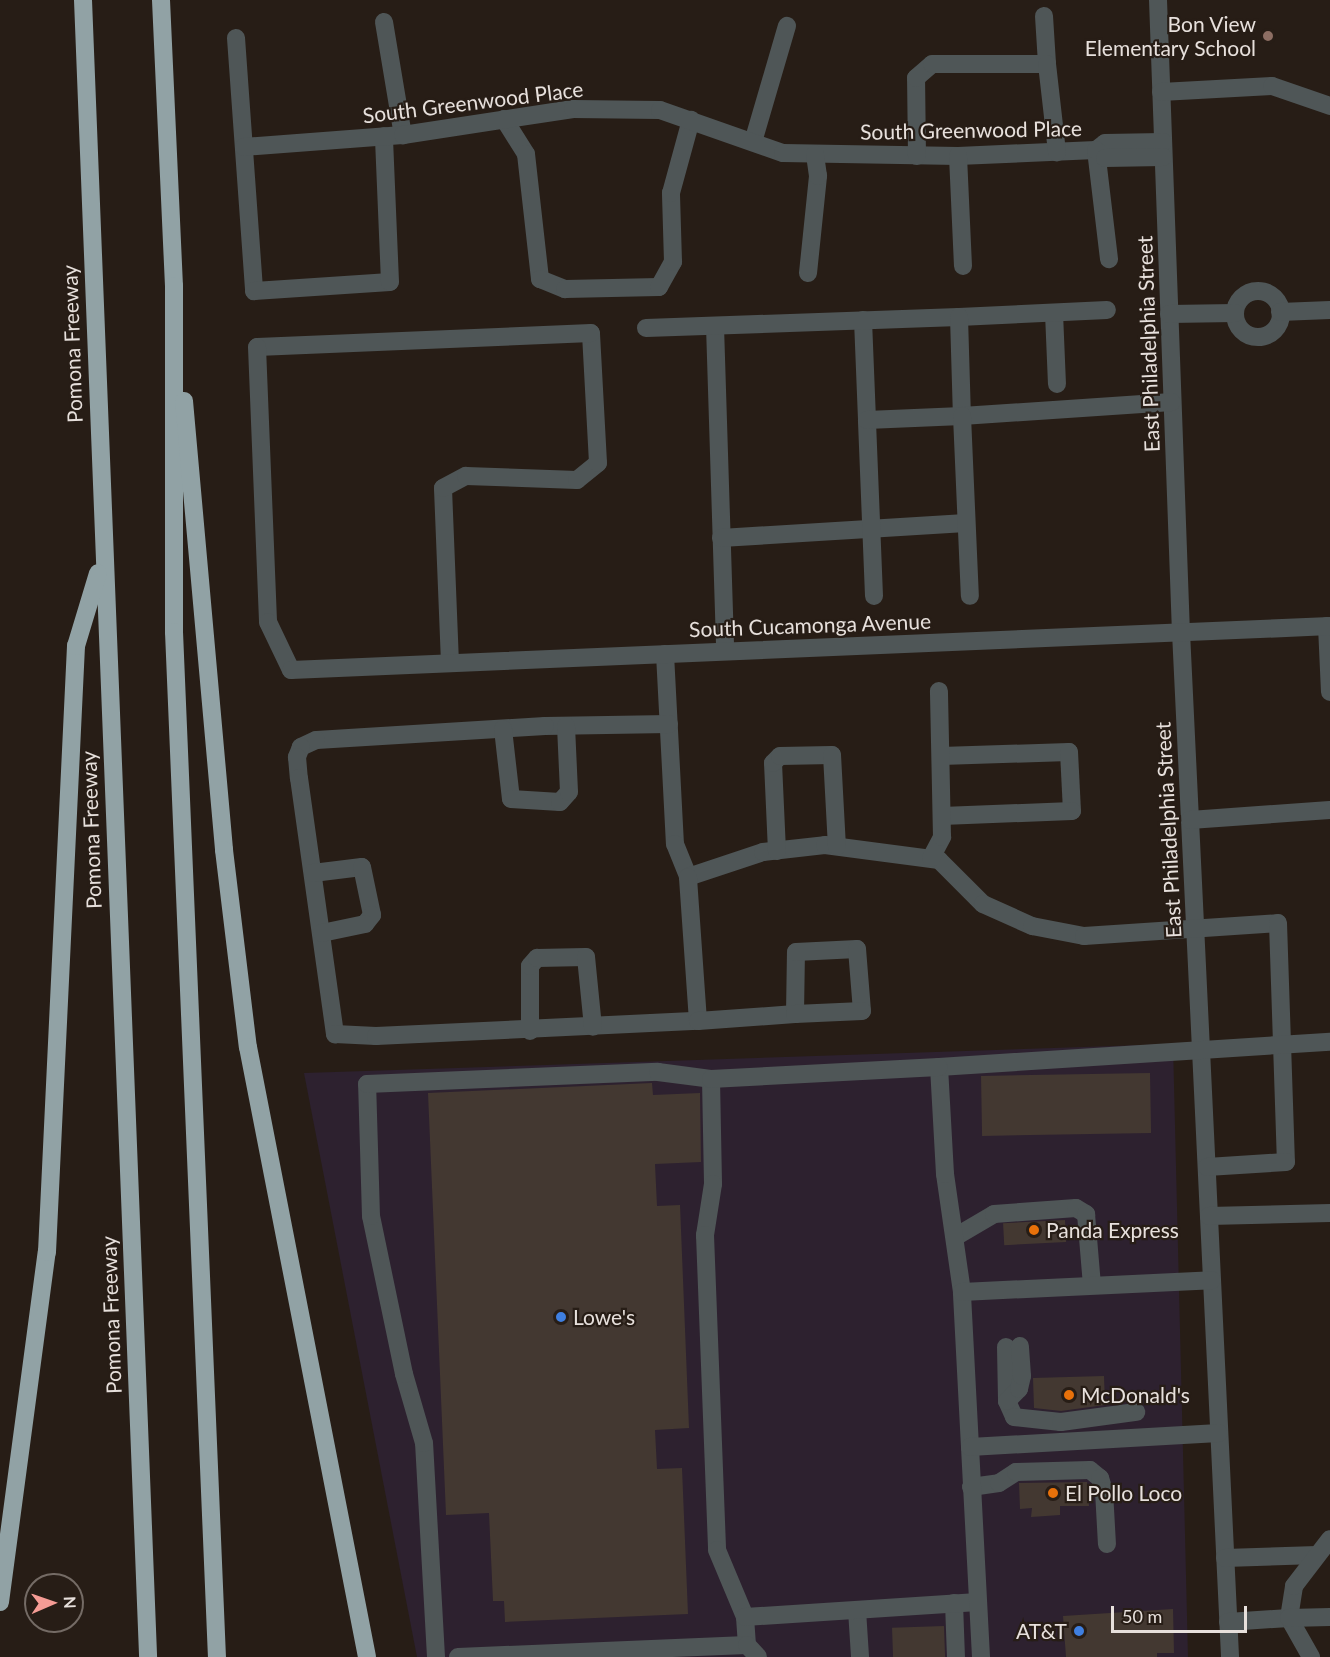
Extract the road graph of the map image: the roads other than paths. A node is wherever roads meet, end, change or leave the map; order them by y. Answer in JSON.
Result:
{"nodes":[{"id":1,"x":83,"y":0,"type":"edge"},
{"id":2,"x":161,"y":0,"type":"edge"},
{"id":3,"x":1158,"y":0,"type":"edge"},
{"id":4,"x":1044,"y":16,"type":"dead end"},
{"id":5,"x":384,"y":22,"type":"dead end"},
{"id":6,"x":786,"y":26,"type":"dead end"},
{"id":7,"x":236,"y":38,"type":"dead end"},
{"id":8,"x":1047,"y":64,"type":"junction"},
{"id":9,"x":1161,"y":92,"type":"junction"},
{"id":10,"x":1330,"y":106,"type":"edge"},
{"id":11,"x":504,"y":119,"type":"junction"},
{"id":12,"x":691,"y":120,"type":"junction"},
{"id":13,"x":403,"y":135,"type":"junction"},
{"id":14,"x":384,"y":136,"type":"junction"},
{"id":15,"x":753,"y":142,"type":"junction"},
{"id":16,"x":244,"y":147,"type":"junction"},
{"id":17,"x":1163,"y":149,"type":"junction"},
{"id":18,"x":1096,"y":150,"type":"junction"},
{"id":19,"x":1057,"y":152,"type":"junction"},
{"id":20,"x":815,"y":154,"type":"junction"},
{"id":21,"x":917,"y":156,"type":"junction"},
{"id":22,"x":958,"y":156,"type":"junction"},
{"id":23,"x":1109,"y":259,"type":"dead end"},
{"id":24,"x":963,"y":266,"type":"dead end"},
{"id":25,"x":808,"y":273,"type":"dead end"},
{"id":26,"x":174,"y":286,"type":"junction"},
{"id":27,"x":1107,"y":310,"type":"dead end"},
{"id":28,"x":1330,"y":310,"type":"edge"},
{"id":29,"x":1280,"y":312,"type":"junction"},
{"id":30,"x":1054,"y":313,"type":"junction"},
{"id":31,"x":1235,"y":313,"type":"junction"},
{"id":32,"x":1169,"y":314,"type":"junction"},
{"id":33,"x":959,"y":317,"type":"junction"},
{"id":34,"x":863,"y":320,"type":"junction"},
{"id":35,"x":715,"y":326,"type":"junction"},
{"id":36,"x":646,"y":328,"type":"dead end"},
{"id":37,"x":1057,"y":384,"type":"dead end"},
{"id":38,"x":1172,"y":402,"type":"junction"},
{"id":39,"x":962,"y":416,"type":"junction"},
{"id":40,"x":867,"y":420,"type":"junction"},
{"id":41,"x":966,"y":523,"type":"junction"},
{"id":42,"x":872,"y":528,"type":"junction"},
{"id":43,"x":721,"y":538,"type":"junction"},
{"id":44,"x":102,"y":559,"type":"junction"},
{"id":45,"x":874,"y":596,"type":"dead end"},
{"id":46,"x":970,"y":596,"type":"dead end"},
{"id":47,"x":1329,"y":626,"type":"edge"},
{"id":48,"x":1181,"y":632,"type":"junction"},
{"id":49,"x":725,"y":651,"type":"junction"},
{"id":50,"x":665,"y":654,"type":"junction"},
{"id":51,"x":450,"y":663,"type":"junction"},
{"id":52,"x":939,"y":691,"type":"dead end"},
{"id":53,"x":1330,"y":692,"type":"edge"},
{"id":54,"x":669,"y":724,"type":"junction"},
{"id":55,"x":566,"y":726,"type":"junction"},
{"id":56,"x":503,"y":729,"type":"junction"},
{"id":57,"x":941,"y":756,"type":"junction"},
{"id":58,"x":1330,"y":810,"type":"edge"},
{"id":59,"x":942,"y":816,"type":"junction"},
{"id":60,"x":1190,"y":820,"type":"junction"},
{"id":61,"x":837,"y":846,"type":"junction"},
{"id":62,"x":777,"y":851,"type":"junction"},
{"id":63,"x":931,"y":858,"type":"junction"},
{"id":64,"x":313,"y":873,"type":"junction"},
{"id":65,"x":688,"y":877,"type":"junction"},
{"id":66,"x":1196,"y":929,"type":"junction"},
{"id":67,"x":322,"y":933,"type":"junction"},
{"id":68,"x":795,"y":1014,"type":"junction"},
{"id":69,"x":698,"y":1021,"type":"junction"},
{"id":70,"x":594,"y":1027,"type":"junction"},
{"id":71,"x":530,"y":1030,"type":"junction"},
{"id":72,"x":1330,"y":1042,"type":"edge"},
{"id":73,"x":1281,"y":1045,"type":"junction"},
{"id":74,"x":1202,"y":1050,"type":"junction"},
{"id":75,"x":939,"y":1068,"type":"junction"},
{"id":76,"x":711,"y":1079,"type":"junction"},
{"id":77,"x":1207,"y":1167,"type":"junction"},
{"id":78,"x":1330,"y":1213,"type":"edge"},
{"id":79,"x":1209,"y":1216,"type":"junction"},
{"id":80,"x":955,"y":1236,"type":"junction"},
{"id":81,"x":1212,"y":1280,"type":"junction"},
{"id":82,"x":1092,"y":1286,"type":"junction"},
{"id":83,"x":962,"y":1292,"type":"junction"},
{"id":84,"x":1013,"y":1346,"type":"dead end"},
{"id":85,"x":1136,"y":1412,"type":"dead end"},
{"id":86,"x":1219,"y":1433,"type":"junction"},
{"id":87,"x":969,"y":1447,"type":"junction"},
{"id":88,"x":972,"y":1486,"type":"junction"},
{"id":89,"x":1330,"y":1539,"type":"edge"},
{"id":90,"x":1107,"y":1544,"type":"dead end"},
{"id":91,"x":1317,"y":1555,"type":"junction"},
{"id":92,"x":1225,"y":1558,"type":"junction"},
{"id":93,"x":0,"y":1602,"type":"edge"},
{"id":94,"x":978,"y":1602,"type":"junction"},
{"id":95,"x":954,"y":1604,"type":"junction"},
{"id":96,"x":857,"y":1610,"type":"junction"},
{"id":97,"x":745,"y":1617,"type":"junction"},
{"id":98,"x":1330,"y":1617,"type":"edge"},
{"id":99,"x":1289,"y":1618,"type":"junction"},
{"id":100,"x":1228,"y":1622,"type":"junction"},
{"id":101,"x":748,"y":1653,"type":"edge"},
{"id":102,"x":148,"y":1657,"type":"edge"},
{"id":103,"x":217,"y":1657,"type":"edge"},
{"id":104,"x":367,"y":1657,"type":"edge"},
{"id":105,"x":436,"y":1657,"type":"edge"},
{"id":106,"x":458,"y":1657,"type":"edge"},
{"id":107,"x":860,"y":1657,"type":"edge"},
{"id":108,"x":956,"y":1657,"type":"edge"},
{"id":109,"x":981,"y":1657,"type":"edge"},
{"id":110,"x":1230,"y":1657,"type":"edge"},
{"id":111,"x":1311,"y":1657,"type":"edge"}],
"edges":[{"from":1,"to":44,"type":"highway","name":"Pomona Freeway"},
{"from":2,"to":26,"type":"highway"},
{"from":3,"to":9,"type":"street","name":"East Philadelphia Street"},
{"from":4,"to":8,"type":"street"},
{"from":5,"to":13,"type":"street"},
{"from":6,"to":15,"type":"street"},
{"from":7,"to":16,"type":"street"},
{"from":8,"to":19,"type":"street"},
{"from":8,"to":21,"type":"street"},
{"from":9,"to":10,"type":"street"},
{"from":9,"to":17,"type":"street","name":"East Philadelphia Street"},
{"from":11,"to":12,"type":"street","name":"South Greenwood Place"},
{"from":11,"to":12,"type":"street"},
{"from":11,"to":13,"type":"street","name":"South Greenwood Place"},
{"from":12,"to":15,"type":"street","name":"South Greenwood Place"},
{"from":13,"to":14,"type":"street","name":"South Greenwood Place"},
{"from":14,"to":16,"type":"street","name":"South Greenwood Place"},
{"from":14,"to":16,"type":"street"},
{"from":15,"to":20,"type":"street","name":"South Greenwood Place"},
{"from":17,"to":18,"type":"street","name":"South Greenwood Place"},
{"from":17,"to":32,"type":"street","name":"East Philadelphia Street"},
{"from":18,"to":19,"type":"street","name":"South Greenwood Place"},
{"from":18,"to":23,"type":"street"},
{"from":19,"to":22,"type":"street","name":"South Greenwood Place"},
{"from":20,"to":21,"type":"street","name":"South Greenwood Place"},
{"from":20,"to":25,"type":"street"},
{"from":21,"to":22,"type":"street","name":"South Greenwood Place"},
{"from":22,"to":24,"type":"street"},
{"from":26,"to":103,"type":"highway"},
{"from":26,"to":104,"type":"highway"},
{"from":27,"to":30,"type":"street"},
{"from":28,"to":29,"type":"street"},
{"from":29,"to":31,"type":"street"},
{"from":29,"to":31,"type":"street"},
{"from":30,"to":33,"type":"street"},
{"from":30,"to":37,"type":"street"},
{"from":31,"to":32,"type":"street"},
{"from":32,"to":38,"type":"street","name":"East Philadelphia Street"},
{"from":33,"to":34,"type":"street"},
{"from":33,"to":39,"type":"street"},
{"from":34,"to":35,"type":"street"},
{"from":34,"to":40,"type":"street"},
{"from":35,"to":36,"type":"street"},
{"from":35,"to":43,"type":"street"},
{"from":38,"to":39,"type":"street"},
{"from":38,"to":48,"type":"street","name":"East Philadelphia Street"},
{"from":39,"to":40,"type":"street"},
{"from":39,"to":41,"type":"street"},
{"from":40,"to":42,"type":"street"},
{"from":41,"to":42,"type":"street"},
{"from":41,"to":46,"type":"street"},
{"from":42,"to":43,"type":"street"},
{"from":42,"to":45,"type":"street"},
{"from":43,"to":49,"type":"street"},
{"from":44,"to":93,"type":"highway"},
{"from":44,"to":102,"type":"highway","name":"Pomona Freeway"},
{"from":47,"to":48,"type":"street","name":"South Cucamonga Avenue"},
{"from":47,"to":53,"type":"street"},
{"from":48,"to":49,"type":"street","name":"South Cucamonga Avenue"},
{"from":48,"to":60,"type":"street","name":"East Philadelphia Street"},
{"from":49,"to":50,"type":"street","name":"South Cucamonga Avenue"},
{"from":50,"to":51,"type":"street","name":"South Cucamonga Avenue"},
{"from":50,"to":54,"type":"street"},
{"from":51,"to":51,"type":"street","name":"South Cucamonga Avenue"},
{"from":52,"to":57,"type":"street"},
{"from":54,"to":55,"type":"street"},
{"from":54,"to":65,"type":"street"},
{"from":55,"to":56,"type":"street"},
{"from":55,"to":56,"type":"street"},
{"from":56,"to":64,"type":"street"},
{"from":57,"to":59,"type":"street"},
{"from":57,"to":59,"type":"street"},
{"from":58,"to":60,"type":"street"},
{"from":59,"to":63,"type":"street"},
{"from":60,"to":66,"type":"street","name":"East Philadelphia Street"},
{"from":61,"to":62,"type":"street"},
{"from":61,"to":62,"type":"street"},
{"from":61,"to":63,"type":"street"},
{"from":62,"to":65,"type":"street"},
{"from":63,"to":66,"type":"street"},
{"from":64,"to":67,"type":"street"},
{"from":64,"to":67,"type":"street"},
{"from":65,"to":69,"type":"street"},
{"from":66,"to":73,"type":"street"},
{"from":66,"to":74,"type":"street","name":"East Philadelphia Street"},
{"from":67,"to":71,"type":"street"},
{"from":68,"to":68,"type":"street"},
{"from":68,"to":69,"type":"street"},
{"from":69,"to":70,"type":"street"},
{"from":70,"to":71,"type":"street"},
{"from":70,"to":71,"type":"street"},
{"from":72,"to":73,"type":"street"},
{"from":73,"to":74,"type":"street"},
{"from":73,"to":77,"type":"street"},
{"from":74,"to":75,"type":"street"},
{"from":74,"to":77,"type":"street","name":"East Philadelphia Street"},
{"from":75,"to":76,"type":"street"},
{"from":75,"to":80,"type":"street"},
{"from":76,"to":97,"type":"street"},
{"from":76,"to":105,"type":"street"},
{"from":77,"to":79,"type":"street","name":"East Philadelphia Street"},
{"from":78,"to":79,"type":"street"},
{"from":79,"to":81,"type":"street","name":"East Philadelphia Street"},
{"from":80,"to":82,"type":"street"},
{"from":80,"to":83,"type":"street"},
{"from":81,"to":82,"type":"street"},
{"from":81,"to":86,"type":"street","name":"East Philadelphia Street"},
{"from":82,"to":83,"type":"street"},
{"from":83,"to":87,"type":"street"},
{"from":84,"to":85,"type":"street"},
{"from":86,"to":87,"type":"street"},
{"from":86,"to":92,"type":"street","name":"East Philadelphia Street"},
{"from":87,"to":88,"type":"street"},
{"from":88,"to":90,"type":"street"},
{"from":88,"to":94,"type":"street"},
{"from":89,"to":91,"type":"street"},
{"from":91,"to":92,"type":"street"},
{"from":91,"to":99,"type":"street"},
{"from":92,"to":100,"type":"street","name":"East Philadelphia Street"},
{"from":94,"to":95,"type":"street"},
{"from":94,"to":109,"type":"street"},
{"from":95,"to":96,"type":"street"},
{"from":95,"to":108,"type":"street"},
{"from":96,"to":97,"type":"street"},
{"from":96,"to":107,"type":"street"},
{"from":97,"to":101,"type":"street"},
{"from":98,"to":99,"type":"street"},
{"from":99,"to":100,"type":"street"},
{"from":99,"to":111,"type":"street"},
{"from":100,"to":110,"type":"street","name":"East Philadelphia Street"},
{"from":101,"to":106,"type":"street"}]}
